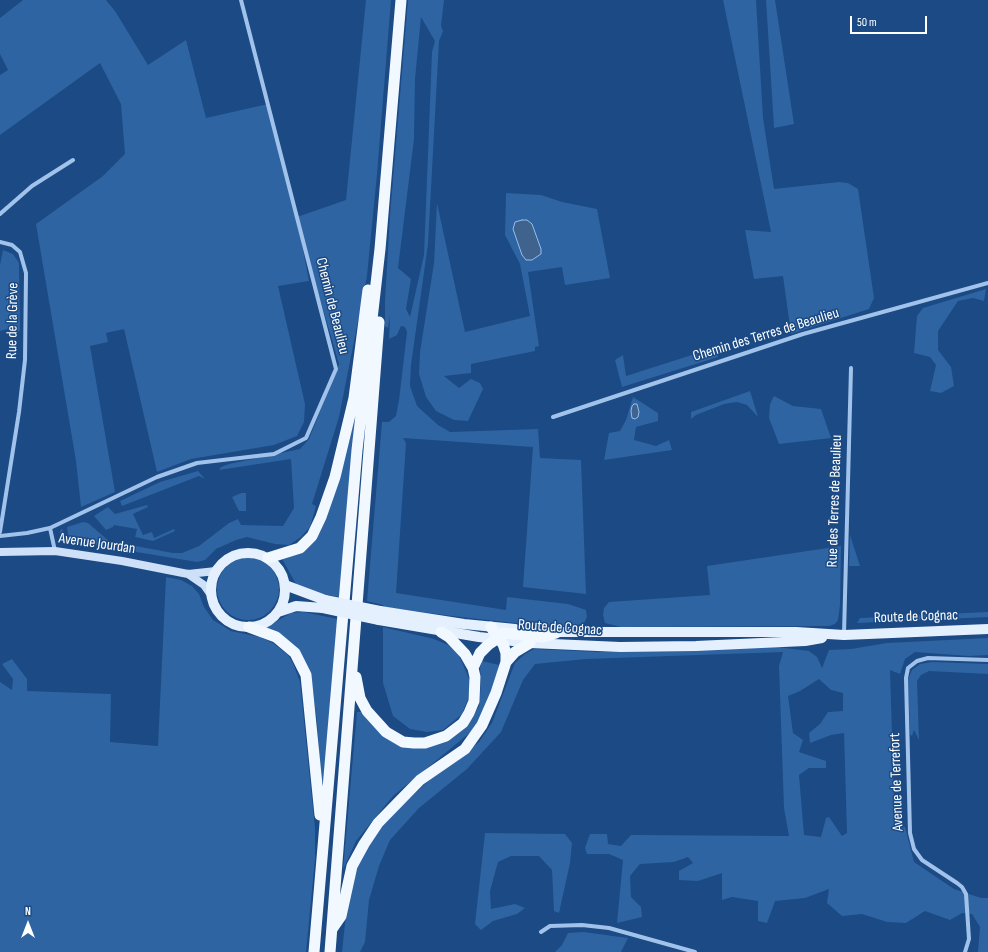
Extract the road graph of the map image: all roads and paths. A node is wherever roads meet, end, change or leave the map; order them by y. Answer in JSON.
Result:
{"nodes":[{"id":1,"x":240,"y":0,"type":"edge"},
{"id":2,"x":401,"y":0,"type":"edge"},
{"id":3,"x":73,"y":160,"type":"dead end"},
{"id":4,"x":0,"y":214,"type":"edge"},
{"id":5,"x":0,"y":242,"type":"edge"},
{"id":6,"x":380,"y":249,"type":"junction"},
{"id":7,"x":988,"y":284,"type":"edge"},
{"id":8,"x":851,"y":368,"type":"dead end"},
{"id":9,"x":553,"y":417,"type":"dead end"},
{"id":10,"x":50,"y":528,"type":"junction"},
{"id":11,"x":0,"y":532,"type":"edge"},
{"id":12,"x":0,"y":536,"type":"edge"},
{"id":13,"x":56,"y":551,"type":"junction"},
{"id":14,"x":0,"y":552,"type":"edge"},
{"id":15,"x":268,"y":558,"type":"junction"},
{"id":16,"x":216,"y":571,"type":"junction"},
{"id":17,"x":188,"y":574,"type":"junction"},
{"id":18,"x":285,"y":586,"type":"junction"},
{"id":19,"x":212,"y":595,"type":"junction"},
{"id":20,"x":324,"y":604,"type":"junction"},
{"id":21,"x":278,"y":612,"type":"junction"},
{"id":22,"x":379,"y":616,"type":"junction"},
{"id":23,"x":249,"y":627,"type":"junction"},
{"id":24,"x":491,"y":627,"type":"junction"},
{"id":25,"x":988,"y":629,"type":"edge"},
{"id":26,"x":441,"y":632,"type":"junction"},
{"id":27,"x":556,"y":633,"type":"junction"},
{"id":28,"x":844,"y":635,"type":"junction"},
{"id":29,"x":498,"y":638,"type":"junction"},
{"id":30,"x":530,"y":643,"type":"junction"},
{"id":31,"x":354,"y":649,"type":"junction"},
{"id":32,"x":988,"y":660,"type":"edge"},
{"id":33,"x":506,"y":662,"type":"junction"},
{"id":34,"x":473,"y":668,"type":"junction"},
{"id":35,"x":323,"y":844,"type":"junction"},
{"id":36,"x":332,"y":929,"type":"junction"},
{"id":37,"x":541,"y":932,"type":"dead end"},
{"id":38,"x":314,"y":952,"type":"edge"},
{"id":39,"x":330,"y":952,"type":"edge"},
{"id":40,"x":695,"y":952,"type":"edge"},
{"id":41,"x":964,"y":952,"type":"edge"}],
"edges":[{"from":1,"to":10,"type":"street","name":"Chemin de Beaulieu"},
{"from":2,"to":6,"type":"highway"},
{"from":3,"to":4,"type":"street"},
{"from":5,"to":11,"type":"street","name":"Rue de la Grève"},
{"from":6,"to":15,"type":"highway"},
{"from":6,"to":31,"type":"highway"},
{"from":6,"to":35,"type":"highway"},
{"from":7,"to":9,"type":"street","name":"Chemin des Terres de Beaulieu"},
{"from":8,"to":28,"type":"street","name":"Rue des Terres de Beaulieu"},
{"from":10,"to":12,"type":"street","name":"Chemin de Beaulieu"},
{"from":10,"to":13,"type":"street"},
{"from":13,"to":14,"type":"main road","name":"Avenue Jourdan"},
{"from":13,"to":17,"type":"main road","name":"Avenue Jourdan"},
{"from":15,"to":16,"type":"main road"},
{"from":15,"to":18,"type":"main road"},
{"from":16,"to":17,"type":"main road","name":"Avenue Jourdan"},
{"from":16,"to":19,"type":"main road"},
{"from":17,"to":19,"type":"main road","name":"Avenue Jourdan"},
{"from":18,"to":20,"type":"main road","name":"Route de Cognac"},
{"from":18,"to":21,"type":"main road"},
{"from":19,"to":23,"type":"main road"},
{"from":20,"to":21,"type":"main road","name":"Route de Cognac"},
{"from":20,"to":22,"type":"main road","name":"Route de Cognac","bridge":true},
{"from":21,"to":23,"type":"main road"},
{"from":22,"to":24,"type":"main road","name":"Route de Cognac"},
{"from":22,"to":26,"type":"main road","name":"Route de Cognac"},
{"from":23,"to":35,"type":"highway"},
{"from":24,"to":27,"type":"main road","name":"Route de Cognac"},
{"from":24,"to":29,"type":"highway"},
{"from":25,"to":28,"type":"main road","name":"Route de Cognac"},
{"from":26,"to":29,"type":"main road","name":"Route de Cognac"},
{"from":26,"to":34,"type":"highway"},
{"from":27,"to":28,"type":"main road","name":"Route de Cognac"},
{"from":27,"to":29,"type":"highway"},
{"from":28,"to":30,"type":"main road","name":"Route de Cognac"},
{"from":29,"to":30,"type":"main road","name":"Route de Cognac"},
{"from":29,"to":33,"type":"highway"},
{"from":29,"to":34,"type":"highway"},
{"from":30,"to":33,"type":"highway"},
{"from":31,"to":34,"type":"highway"},
{"from":31,"to":36,"type":"highway"},
{"from":32,"to":41,"type":"street","name":"Avenue de Terrefort"},
{"from":33,"to":36,"type":"highway"},
{"from":35,"to":38,"type":"highway"},
{"from":36,"to":39,"type":"highway"},
{"from":37,"to":40,"type":"street"}]}
